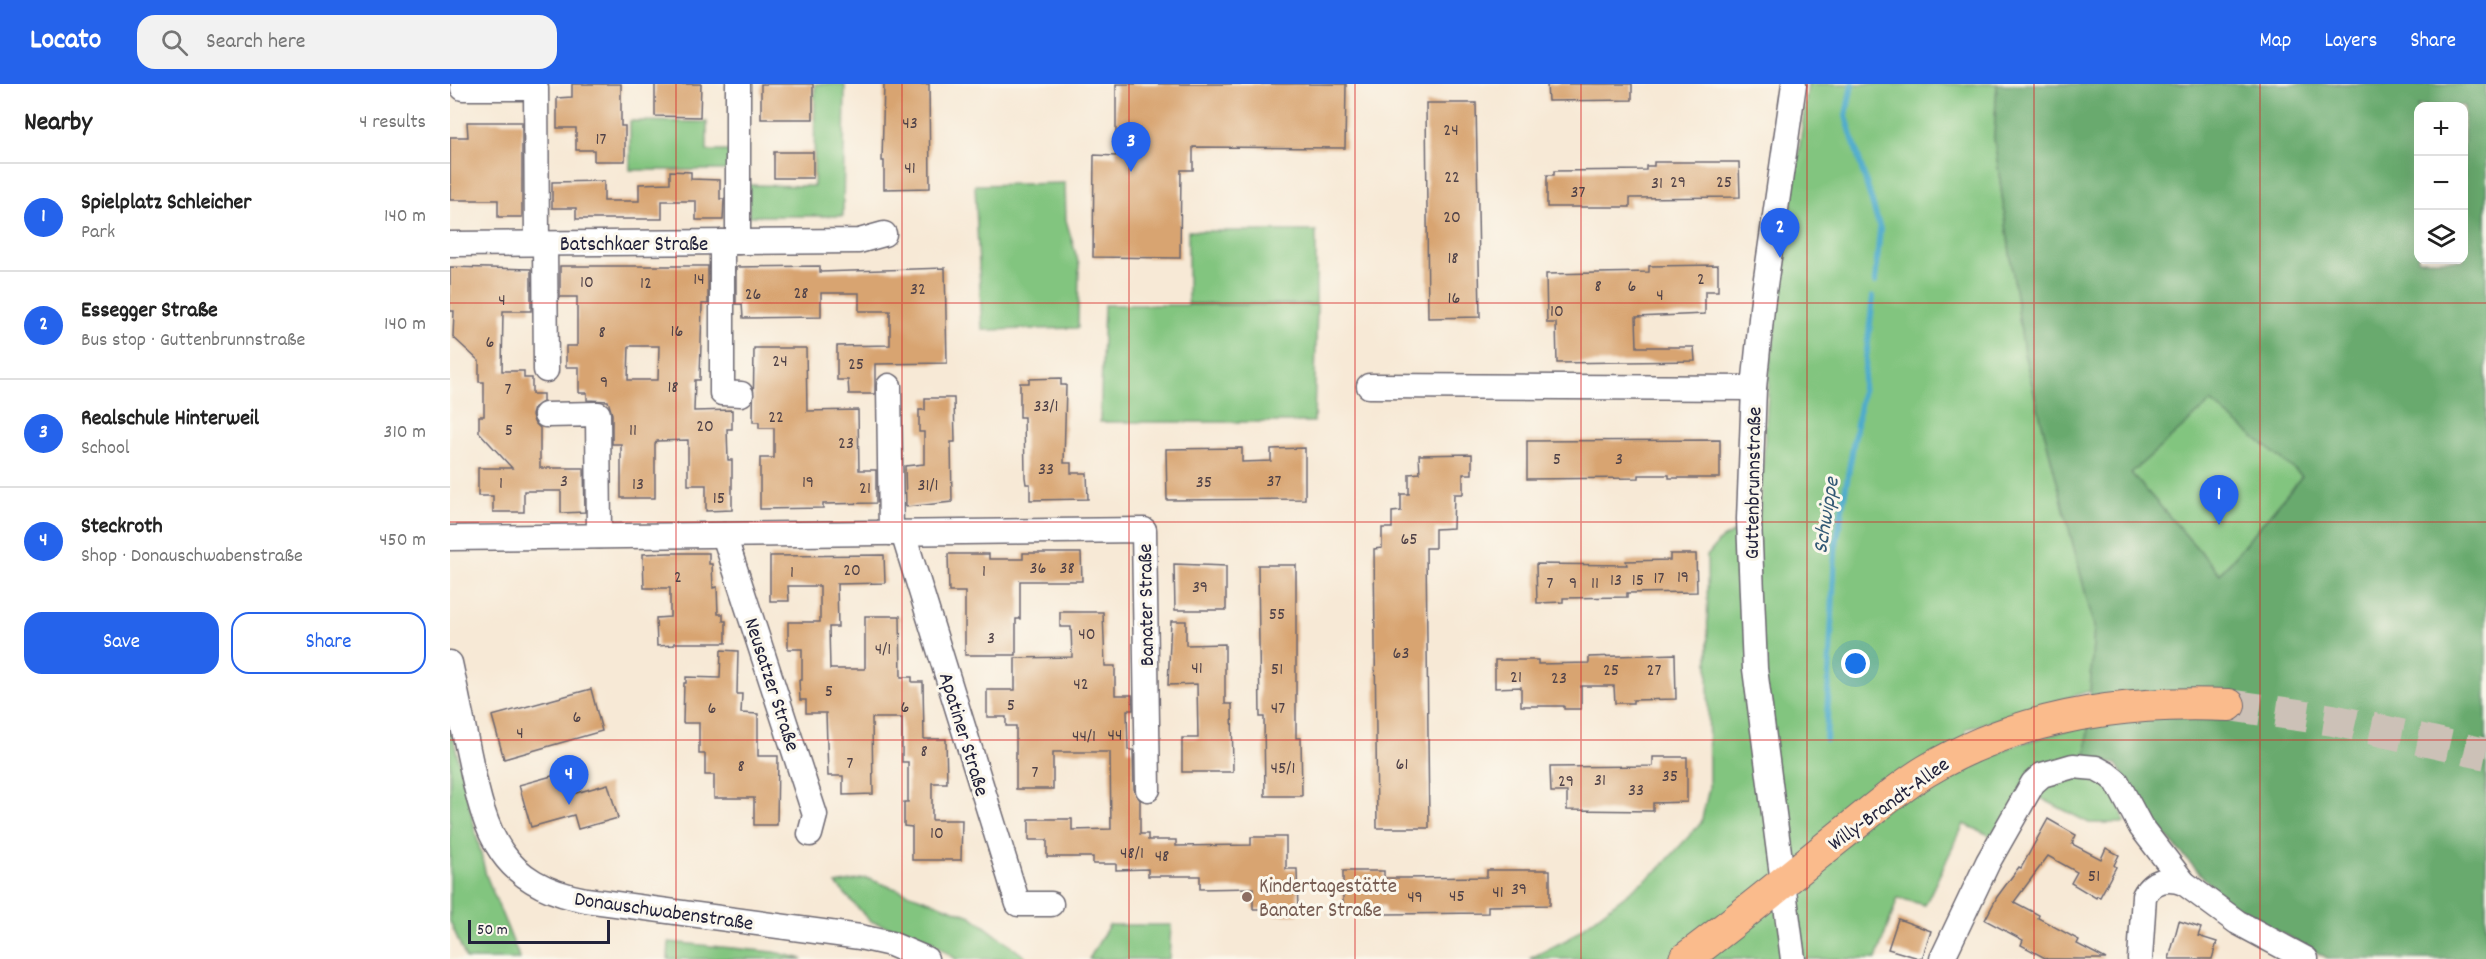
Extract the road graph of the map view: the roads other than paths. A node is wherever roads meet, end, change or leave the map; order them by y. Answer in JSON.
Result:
{"nodes":[{"id":1,"x":463,"y":84,"type":"edge"},
{"id":2,"x":738,"y":84,"type":"edge"},
{"id":3,"x":1794,"y":84,"type":"edge"},
{"id":4,"x":884,"y":234,"type":"dead end"},
{"id":5,"x":730,"y":242,"type":"junction"},
{"id":6,"x":541,"y":243,"type":"junction"},
{"id":7,"x":450,"y":244,"type":"edge"},
{"id":8,"x":546,"y":369,"type":"dead end"},
{"id":9,"x":889,"y":386,"type":"dead end"},
{"id":10,"x":1369,"y":386,"type":"dead end"},
{"id":11,"x":1754,"y":388,"type":"junction"},
{"id":12,"x":741,"y":394,"type":"dead end"},
{"id":13,"x":546,"y":415,"type":"dead end"},
{"id":14,"x":897,"y":533,"type":"junction"},
{"id":15,"x":724,"y":535,"type":"junction"},
{"id":16,"x":599,"y":536,"type":"junction"},
{"id":17,"x":450,"y":538,"type":"edge"},
{"id":18,"x":450,"y":663,"type":"edge"},
{"id":19,"x":2229,"y":705,"type":"tunnel mouth"},
{"id":20,"x":1148,"y":789,"type":"dead end"},
{"id":21,"x":810,"y":834,"type":"dead end"},
{"id":22,"x":1783,"y":882,"type":"junction"},
{"id":23,"x":2184,"y":883,"type":"junction"},
{"id":24,"x":1051,"y":904,"type":"dead end"},
{"id":25,"x":926,"y":959,"type":"edge"},
{"id":26,"x":1685,"y":959,"type":"edge"},
{"id":27,"x":1793,"y":959,"type":"edge"},
{"id":28,"x":1942,"y":959,"type":"edge"},
{"id":29,"x":2140,"y":959,"type":"edge"},
{"id":30,"x":2306,"y":959,"type":"edge"}],
"edges":[{"from":1,"to":6,"type":"street","name":"Batschkaer Straße"},
{"from":2,"to":5,"type":"street","name":"Batschkaer Straße"},
{"from":3,"to":11,"type":"street","name":"Guttenbrunnstraße"},
{"from":4,"to":5,"type":"street","name":"Batschkaer Straße"},
{"from":5,"to":6,"type":"street","name":"Batschkaer Straße"},
{"from":5,"to":12,"type":"street","name":"Batschkaer Straße"},
{"from":6,"to":7,"type":"street","name":"Batschkaer Straße"},
{"from":6,"to":8,"type":"street","name":"Batschkaer Straße"},
{"from":9,"to":14,"type":"street"},
{"from":10,"to":11,"type":"street"},
{"from":11,"to":22,"type":"street","name":"Guttenbrunnstraße"},
{"from":13,"to":16,"type":"street"},
{"from":14,"to":15,"type":"street","name":"Banater Straße"},
{"from":14,"to":20,"type":"street","name":"Banater Straße"},
{"from":14,"to":24,"type":"street","name":"Apatiner Straße"},
{"from":15,"to":16,"type":"street","name":"Banater Straße"},
{"from":15,"to":21,"type":"street","name":"Neusatzer Straße"},
{"from":16,"to":17,"type":"street","name":"Banater Straße"},
{"from":18,"to":25,"type":"street","name":"Donauschwabenstraße"},
{"from":19,"to":22,"type":"main road","name":"Willy-Brandt-Allee"},
{"from":22,"to":26,"type":"main road","name":"Willy-Brandt-Allee"},
{"from":22,"to":27,"type":"street","name":"Guttenbrunnstraße"},
{"from":23,"to":28,"type":"street"},
{"from":23,"to":29,"type":"street"},
{"from":23,"to":30,"type":"street"}]}
